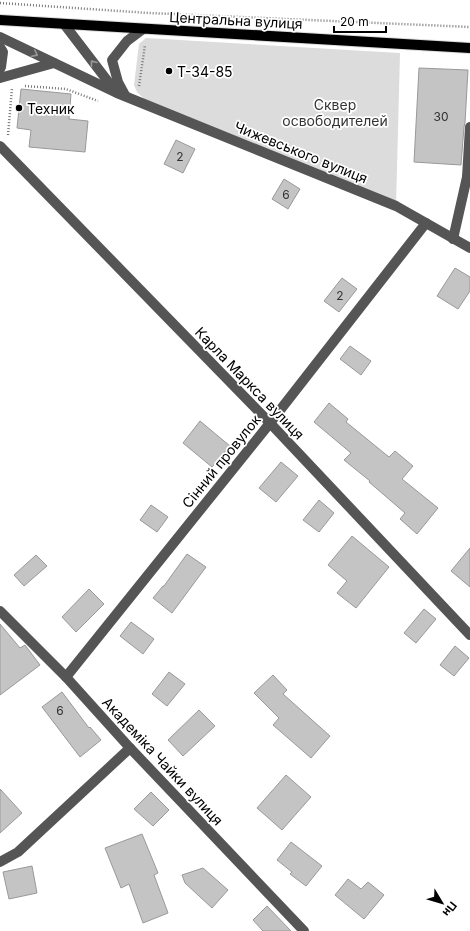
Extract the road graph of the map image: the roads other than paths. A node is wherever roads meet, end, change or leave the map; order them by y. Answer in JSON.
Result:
{"nodes":[{"id":1,"x":0,"y":20,"type":"edge"},
{"id":2,"x":64,"y":24,"type":"junction"},
{"id":3,"x":143,"y":29,"type":"junction"},
{"id":4,"x":0,"y":37,"type":"edge"},
{"id":5,"x":0,"y":47,"type":"edge"},
{"id":6,"x":470,"y":48,"type":"edge"},
{"id":7,"x":54,"y":63,"type":"junction"},
{"id":8,"x":0,"y":69,"type":"edge"},
{"id":9,"x":0,"y":78,"type":"edge"},
{"id":10,"x":122,"y":95,"type":"junction"},
{"id":11,"x":470,"y":127,"type":"edge"},
{"id":12,"x":2,"y":153,"type":"edge"},
{"id":13,"x":468,"y":177,"type":"edge"},
{"id":14,"x":426,"y":223,"type":"junction"},
{"id":15,"x":453,"y":239,"type":"junction"},
{"id":16,"x":470,"y":248,"type":"edge"},
{"id":17,"x":270,"y":423,"type":"junction"},
{"id":18,"x":0,"y":611,"type":"edge"},
{"id":19,"x":470,"y":635,"type":"edge"},
{"id":20,"x":66,"y":677,"type":"junction"},
{"id":21,"x":130,"y":748,"type":"junction"},
{"id":22,"x":0,"y":862,"type":"edge"},
{"id":23,"x":304,"y":931,"type":"edge"}],
"edges":[{"from":1,"to":2,"type":"main road","name":"Центральна вулиця"},
{"from":2,"to":3,"type":"main road","name":"Центральна вулиця"},
{"from":10,"to":2,"type":"street","one_way":true},
{"from":3,"to":6,"type":"main road","name":"Центральна вулиця"},
{"from":3,"to":10,"type":"street"},
{"from":4,"to":7,"type":"street","name":"Чижевського вулиця","one_way":true},
{"from":5,"to":8,"type":"street"},
{"from":7,"to":9,"type":"street"},
{"from":7,"to":10,"type":"street","name":"Чижевського вулиця"},
{"from":10,"to":14,"type":"street","name":"Чижевського вулиця"},
{"from":11,"to":13,"type":"street"},
{"from":12,"to":17,"type":"street","name":"Карла Маркса вулиця"},
{"from":13,"to":15,"type":"street"},
{"from":14,"to":15,"type":"street","name":"Чижевського вулиця"},
{"from":14,"to":17,"type":"street","name":"Сінний провулок"},
{"from":15,"to":16,"type":"street","name":"Чижевського вулиця"},
{"from":17,"to":19,"type":"street","name":"Карла Маркса вулиця"},
{"from":17,"to":20,"type":"street","name":"Сінний провулок"},
{"from":18,"to":20,"type":"street","name":"Академіка Чайки вулиця"},
{"from":20,"to":21,"type":"street","name":"Академіка Чайки вулиця"},
{"from":21,"to":22,"type":"street"},
{"from":21,"to":23,"type":"street","name":"Академіка Чайки вулиця"}]}
